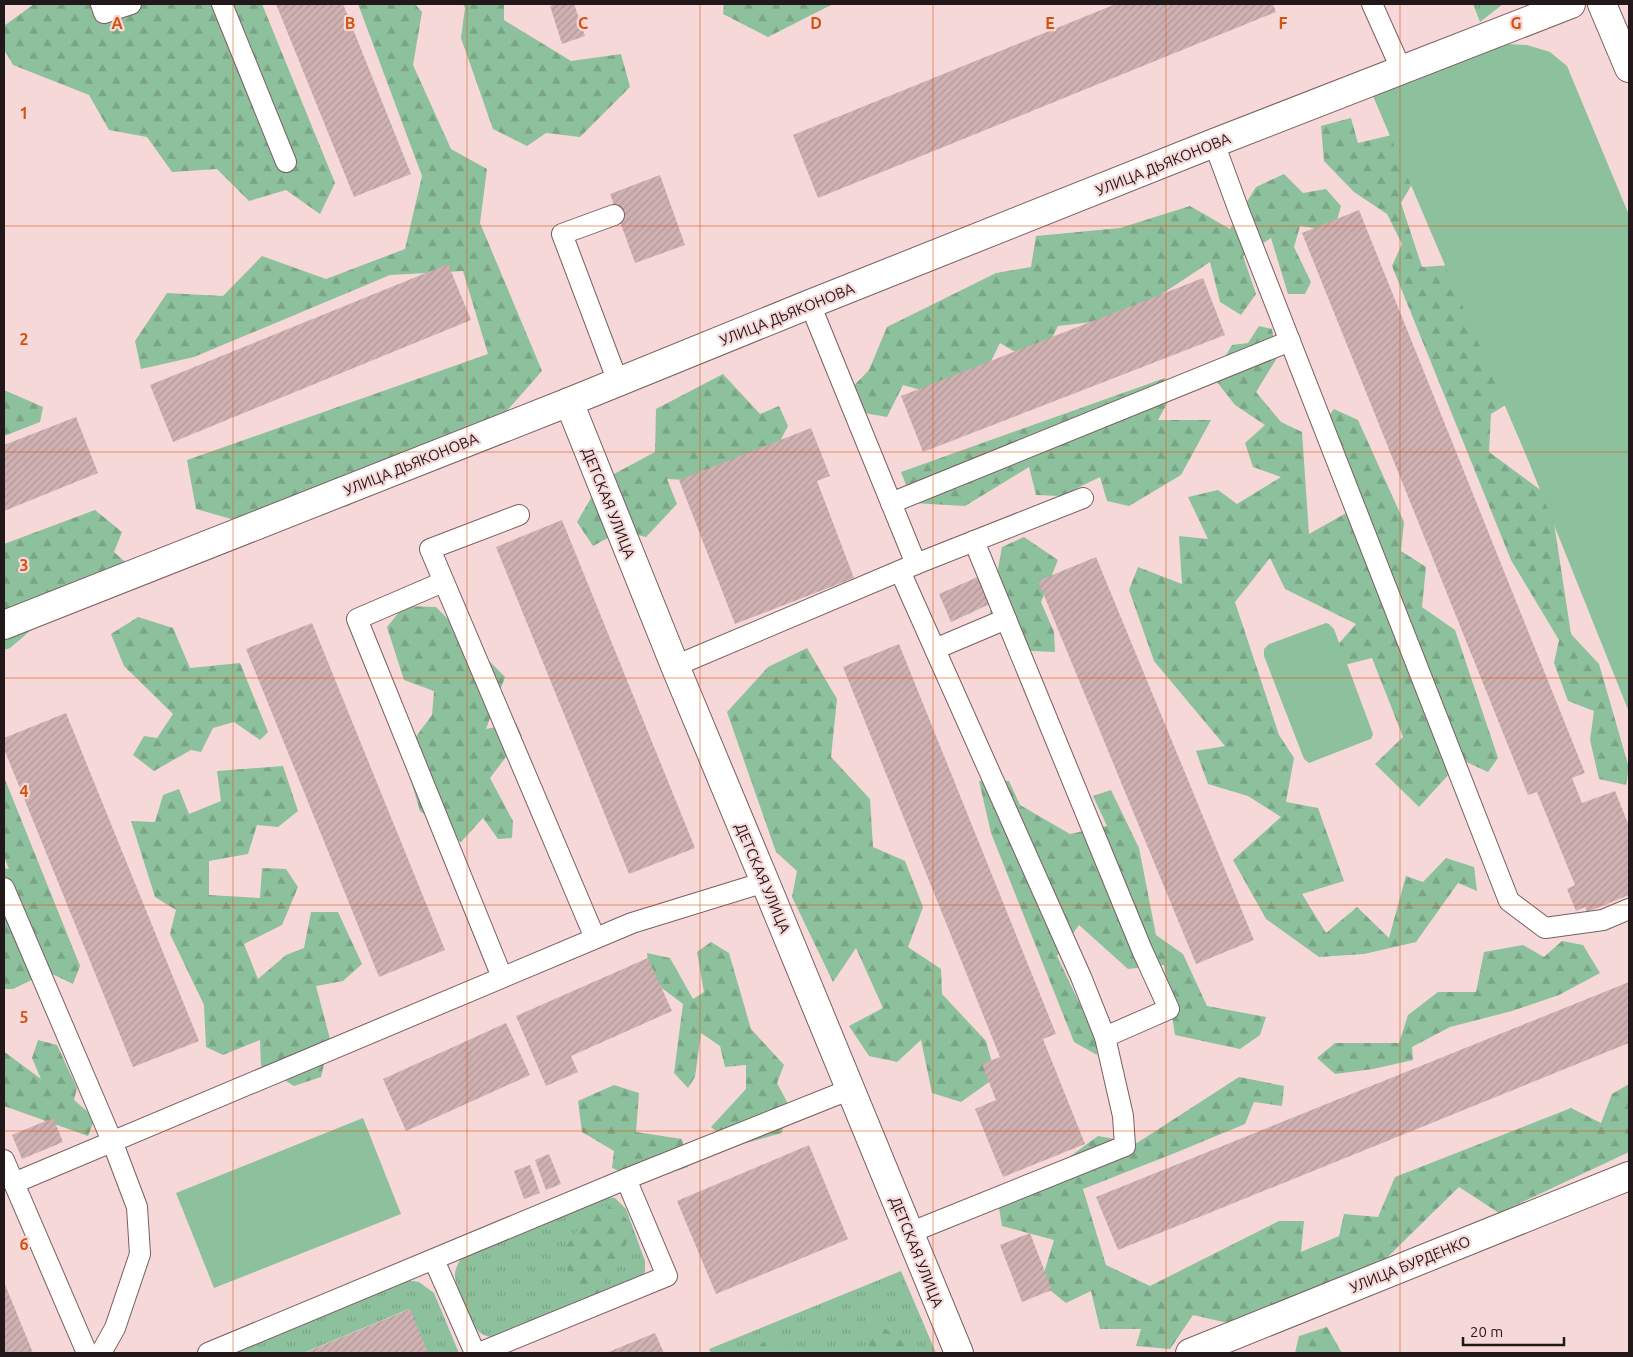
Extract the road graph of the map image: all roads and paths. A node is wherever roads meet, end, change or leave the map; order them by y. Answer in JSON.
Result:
{"nodes":[{"id":1,"x":101,"y":4,"type":"edge"},
{"id":2,"x":131,"y":4,"type":"edge"},
{"id":3,"x":222,"y":4,"type":"edge"},
{"id":4,"x":1372,"y":4,"type":"edge"},
{"id":5,"x":1571,"y":4,"type":"edge"},
{"id":6,"x":1602,"y":4,"type":"edge"},
{"id":7,"x":1629,"y":68,"type":"edge"},
{"id":8,"x":1402,"y":71,"type":"junction"},
{"id":9,"x":1214,"y":143,"type":"junction"},
{"id":10,"x":286,"y":162,"type":"dead end"},
{"id":11,"x":614,"y":215,"type":"dead end"},
{"id":12,"x":810,"y":304,"type":"junction"},
{"id":13,"x":1290,"y":341,"type":"junction"},
{"id":14,"x":618,"y":382,"type":"junction"},
{"id":15,"x":569,"y":402,"type":"junction"},
{"id":16,"x":1083,"y":498,"type":"dead end"},
{"id":17,"x":891,"y":503,"type":"junction"},
{"id":18,"x":519,"y":515,"type":"dead end"},
{"id":19,"x":974,"y":541,"type":"junction"},
{"id":20,"x":908,"y":568,"type":"junction"},
{"id":21,"x":443,"y":582,"type":"junction"},
{"id":22,"x":1006,"y":618,"type":"junction"},
{"id":23,"x":4,"y":625,"type":"edge"},
{"id":24,"x":935,"y":649,"type":"junction"},
{"id":25,"x":675,"y":666,"type":"junction"},
{"id":26,"x":766,"y":882,"type":"junction"},
{"id":27,"x":4,"y":888,"type":"edge"},
{"id":28,"x":1629,"y":909,"type":"edge"},
{"id":29,"x":595,"y":938,"type":"junction"},
{"id":30,"x":502,"y":977,"type":"junction"},
{"id":31,"x":1104,"y":1037,"type":"junction"},
{"id":32,"x":851,"y":1089,"type":"junction"},
{"id":33,"x":112,"y":1141,"type":"junction"},
{"id":34,"x":4,"y":1160,"type":"edge"},
{"id":35,"x":1629,"y":1176,"type":"edge"},
{"id":36,"x":626,"y":1179,"type":"junction"},
{"id":37,"x":14,"y":1183,"type":"junction"},
{"id":38,"x":909,"y":1233,"type":"junction"},
{"id":39,"x":434,"y":1260,"type":"junction"},
{"id":40,"x":87,"y":1353,"type":"edge"},
{"id":41,"x":101,"y":1353,"type":"edge"},
{"id":42,"x":208,"y":1353,"type":"edge"},
{"id":43,"x":477,"y":1353,"type":"edge"},
{"id":44,"x":959,"y":1353,"type":"edge"},
{"id":45,"x":1190,"y":1353,"type":"edge"}],
"edges":[{"from":1,"to":2,"type":"lane"},
{"from":3,"to":10,"type":"lane"},
{"from":4,"to":8,"type":"lane"},
{"from":5,"to":8,"type":"street","name":"УЛИЦА ДЬЯКОНОВА"},
{"from":6,"to":7,"type":"street"},
{"from":8,"to":9,"type":"street","name":"УЛИЦА ДЬЯКОНОВА"},
{"from":9,"to":12,"type":"street","name":"УЛИЦА ДЬЯКОНОВА"},
{"from":9,"to":13,"type":"lane"},
{"from":11,"to":14,"type":"lane"},
{"from":12,"to":14,"type":"street","name":"УЛИЦА ДЬЯКОНОВА"},
{"from":12,"to":17,"type":"lane"},
{"from":13,"to":17,"type":"lane"},
{"from":13,"to":28,"type":"lane"},
{"from":14,"to":15,"type":"street","name":"УЛИЦА ДЬЯКОНОВА"},
{"from":15,"to":23,"type":"street","name":"УЛИЦА ДЬЯКОНОВА"},
{"from":15,"to":25,"type":"street","name":"ДЕТСКАЯ УЛИЦА"},
{"from":16,"to":19,"type":"lane"},
{"from":17,"to":20,"type":"lane"},
{"from":18,"to":21,"type":"lane"},
{"from":19,"to":20,"type":"lane"},
{"from":19,"to":22,"type":"lane"},
{"from":20,"to":24,"type":"lane"},
{"from":20,"to":25,"type":"lane"},
{"from":21,"to":29,"type":"lane"},
{"from":21,"to":30,"type":"lane"},
{"from":22,"to":24,"type":"lane"},
{"from":22,"to":31,"type":"lane"},
{"from":24,"to":31,"type":"lane"},
{"from":25,"to":26,"type":"street","name":"ДЕТСКАЯ УЛИЦА"},
{"from":26,"to":29,"type":"lane"},
{"from":26,"to":32,"type":"street","name":"ДЕТСКАЯ УЛИЦА"},
{"from":27,"to":33,"type":"lane"},
{"from":29,"to":30,"type":"lane"},
{"from":30,"to":33,"type":"lane"},
{"from":31,"to":38,"type":"lane"},
{"from":32,"to":36,"type":"lane"},
{"from":32,"to":38,"type":"street","name":"ДЕТСКАЯ УЛИЦА"},
{"from":33,"to":37,"type":"lane"},
{"from":33,"to":41,"type":"lane"},
{"from":34,"to":37,"type":"lane"},
{"from":35,"to":45,"type":"street","name":"УЛИЦА БУРДЕНКО"},
{"from":36,"to":39,"type":"lane"},
{"from":36,"to":43,"type":"lane"},
{"from":37,"to":40,"type":"lane"},
{"from":38,"to":44,"type":"street","name":"ДЕТСКАЯ УЛИЦА"},
{"from":39,"to":42,"type":"lane"},
{"from":39,"to":43,"type":"lane"}]}
